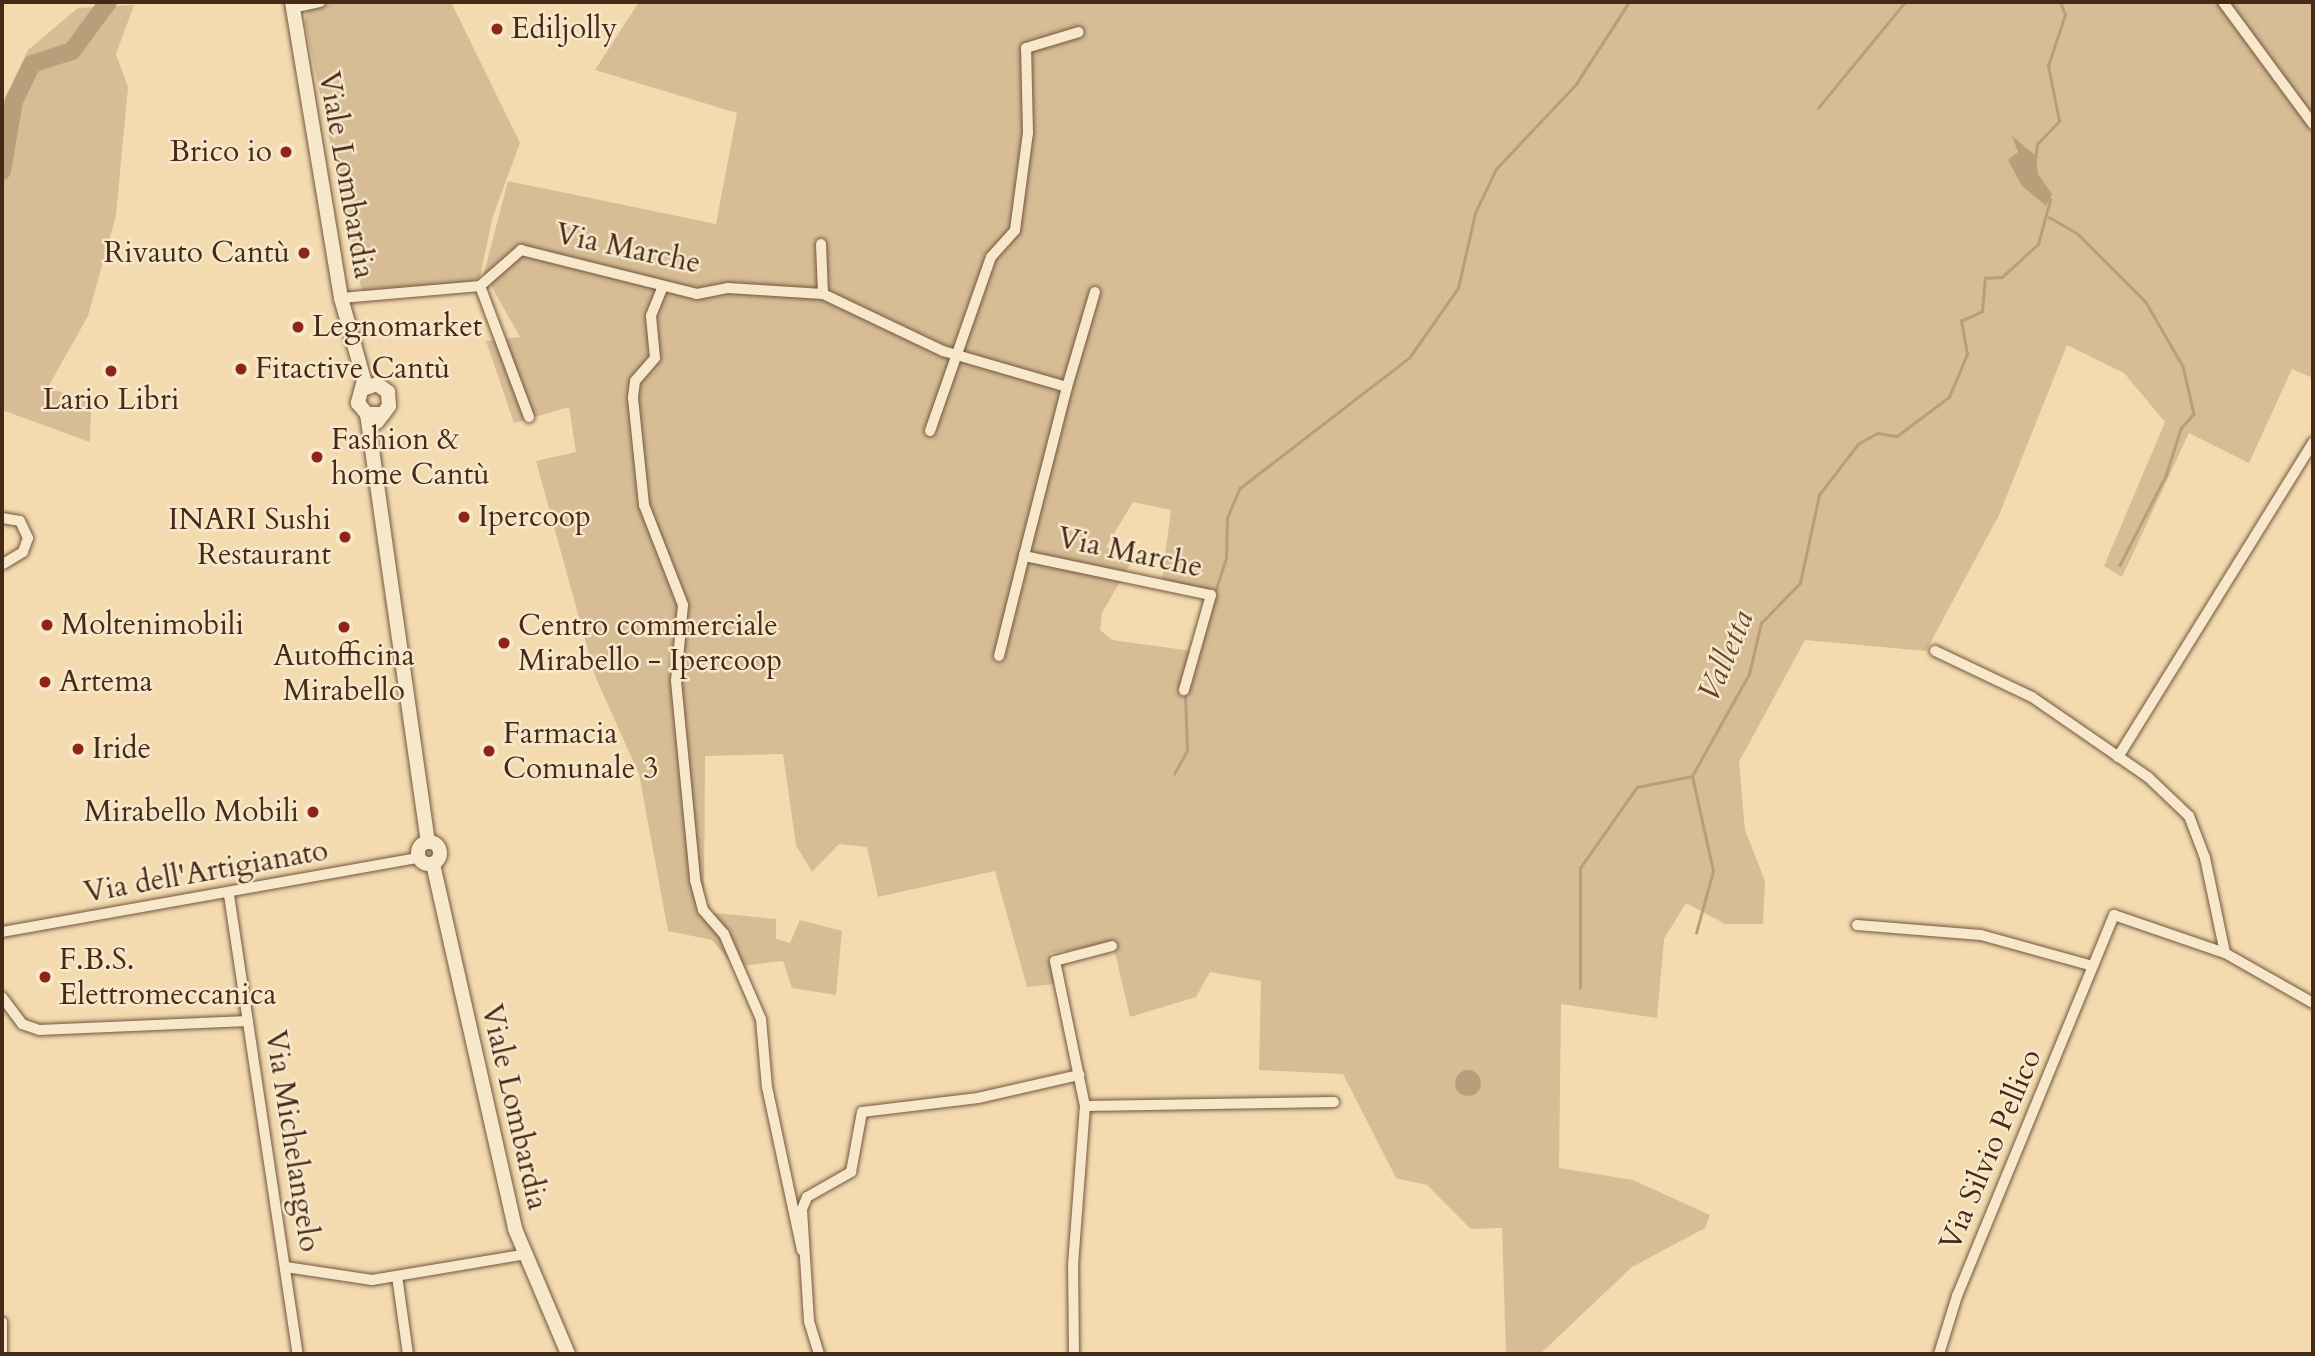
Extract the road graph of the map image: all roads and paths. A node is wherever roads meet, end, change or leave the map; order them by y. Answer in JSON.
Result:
{"nodes":[{"id":1,"x":320,"y":2,"type":"edge"},
{"id":2,"x":2223,"y":2,"type":"edge"},
{"id":3,"x":292,"y":5,"type":"edge"},
{"id":4,"x":1079,"y":32,"type":"dead end"},
{"id":5,"x":2313,"y":124,"type":"edge"},
{"id":6,"x":821,"y":244,"type":"dead end"},
{"id":7,"x":480,"y":286,"type":"junction"},
{"id":8,"x":663,"y":286,"type":"junction"},
{"id":9,"x":1095,"y":292,"type":"dead end"},
{"id":10,"x":823,"y":294,"type":"junction"},
{"id":11,"x":341,"y":298,"type":"junction"},
{"id":12,"x":956,"y":354,"type":"junction"},
{"id":13,"x":360,"y":356,"type":"junction"},
{"id":14,"x":377,"y":384,"type":"junction"},
{"id":15,"x":1068,"y":387,"type":"junction"},
{"id":16,"x":362,"y":389,"type":"junction"},
{"id":17,"x":366,"y":414,"type":"junction"},
{"id":18,"x":383,"y":414,"type":"junction"},
{"id":19,"x":529,"y":417,"type":"dead end"},
{"id":20,"x":930,"y":431,"type":"dead end"},
{"id":21,"x":370,"y":443,"type":"junction"},
{"id":22,"x":2313,"y":443,"type":"edge"},
{"id":23,"x":2,"y":518,"type":"edge"},
{"id":24,"x":1024,"y":556,"type":"junction"},
{"id":25,"x":2,"y":565,"type":"edge"},
{"id":26,"x":1936,"y":651,"type":"dead end"},
{"id":27,"x":999,"y":656,"type":"dead end"},
{"id":28,"x":1184,"y":690,"type":"dead end"},
{"id":29,"x":2118,"y":757,"type":"junction"},
{"id":30,"x":428,"y":842,"type":"junction"},
{"id":31,"x":418,"y":858,"type":"junction"},
{"id":32,"x":433,"y":864,"type":"junction"},
{"id":33,"x":229,"y":895,"type":"junction"},
{"id":34,"x":1857,"y":925,"type":"dead end"},
{"id":35,"x":2,"y":932,"type":"edge"},
{"id":36,"x":1112,"y":946,"type":"dead end"},
{"id":37,"x":2225,"y":953,"type":"junction"},
{"id":38,"x":2094,"y":966,"type":"junction"},
{"id":39,"x":2,"y":996,"type":"edge"},
{"id":40,"x":2313,"y":1003,"type":"edge"},
{"id":41,"x":248,"y":1021,"type":"junction"},
{"id":42,"x":1079,"y":1075,"type":"junction"},
{"id":43,"x":1334,"y":1102,"type":"dead end"},
{"id":44,"x":1085,"y":1106,"type":"junction"},
{"id":45,"x":802,"y":1250,"type":"junction"},
{"id":46,"x":522,"y":1255,"type":"junction"},
{"id":47,"x":286,"y":1267,"type":"junction"},
{"id":48,"x":397,"y":1276,"type":"junction"},
{"id":49,"x":2,"y":1322,"type":"edge"},
{"id":50,"x":2,"y":1354,"type":"edge"},
{"id":51,"x":298,"y":1354,"type":"edge"},
{"id":52,"x":408,"y":1354,"type":"edge"},
{"id":53,"x":568,"y":1354,"type":"edge"},
{"id":54,"x":819,"y":1354,"type":"edge"},
{"id":55,"x":1074,"y":1354,"type":"edge"},
{"id":56,"x":1939,"y":1354,"type":"edge"}],
"edges":[{"from":1,"to":3,"type":"street"},
{"from":2,"to":5,"type":"street"},
{"from":3,"to":11,"type":"main road","name":"Viale Lombardia"},
{"from":4,"to":12,"type":"street"},
{"from":6,"to":10,"type":"street"},
{"from":7,"to":8,"type":"street","name":"Via Marche"},
{"from":7,"to":11,"type":"street"},
{"from":7,"to":19,"type":"street"},
{"from":8,"to":10,"type":"street","name":"Via Marche"},
{"from":8,"to":45,"type":"street"},
{"from":9,"to":15,"type":"street","name":"Via Marche"},
{"from":10,"to":12,"type":"street","name":"Via Marche"},
{"from":11,"to":13,"type":"main road","name":"Viale Lombardia"},
{"from":12,"to":15,"type":"street","name":"Via Marche"},
{"from":12,"to":20,"type":"street"},
{"from":13,"to":14,"type":"main road","name":"Viale Lombardia"},
{"from":13,"to":16,"type":"main road","name":"Viale Lombardia"},
{"from":14,"to":16,"type":"main road"},
{"from":14,"to":18,"type":"main road"},
{"from":15,"to":24,"type":"street","name":"Via Marche"},
{"from":16,"to":17,"type":"main road"},
{"from":17,"to":18,"type":"main road"},
{"from":17,"to":21,"type":"main road"},
{"from":18,"to":21,"type":"main road"},
{"from":21,"to":30,"type":"main road"},
{"from":22,"to":29,"type":"street"},
{"from":23,"to":25,"type":"street"},
{"from":24,"to":27,"type":"street","name":"Via Marche"},
{"from":24,"to":28,"type":"street","name":"Via Marche"},
{"from":26,"to":29,"type":"street"},
{"from":29,"to":37,"type":"street"},
{"from":30,"to":31,"type":"main road"},
{"from":30,"to":32,"type":"main road","name":"Viale Lombardia"},
{"from":31,"to":32,"type":"main road"},
{"from":31,"to":33,"type":"street","name":"Via dell'Artigianato"},
{"from":32,"to":46,"type":"main road","name":"Viale Lombardia"},
{"from":33,"to":35,"type":"street","name":"Via dell'Artigianato"},
{"from":33,"to":41,"type":"street","name":"Via Michelangelo"},
{"from":34,"to":38,"type":"street"},
{"from":36,"to":42,"type":"street"},
{"from":37,"to":38,"type":"street","name":"Via Silvio Pellico"},
{"from":37,"to":40,"type":"street"},
{"from":38,"to":56,"type":"street","name":"Via Silvio Pellico"},
{"from":39,"to":41,"type":"street"},
{"from":41,"to":47,"type":"street","name":"Via Michelangelo"},
{"from":42,"to":44,"type":"street"},
{"from":42,"to":45,"type":"street"},
{"from":43,"to":44,"type":"street"},
{"from":44,"to":55,"type":"street"},
{"from":45,"to":54,"type":"street"},
{"from":46,"to":48,"type":"street"},
{"from":46,"to":53,"type":"main road","name":"Viale Lombardia"},
{"from":47,"to":48,"type":"street"},
{"from":47,"to":51,"type":"street","name":"Via Michelangelo"},
{"from":48,"to":52,"type":"street"},
{"from":49,"to":50,"type":"street"}]}
